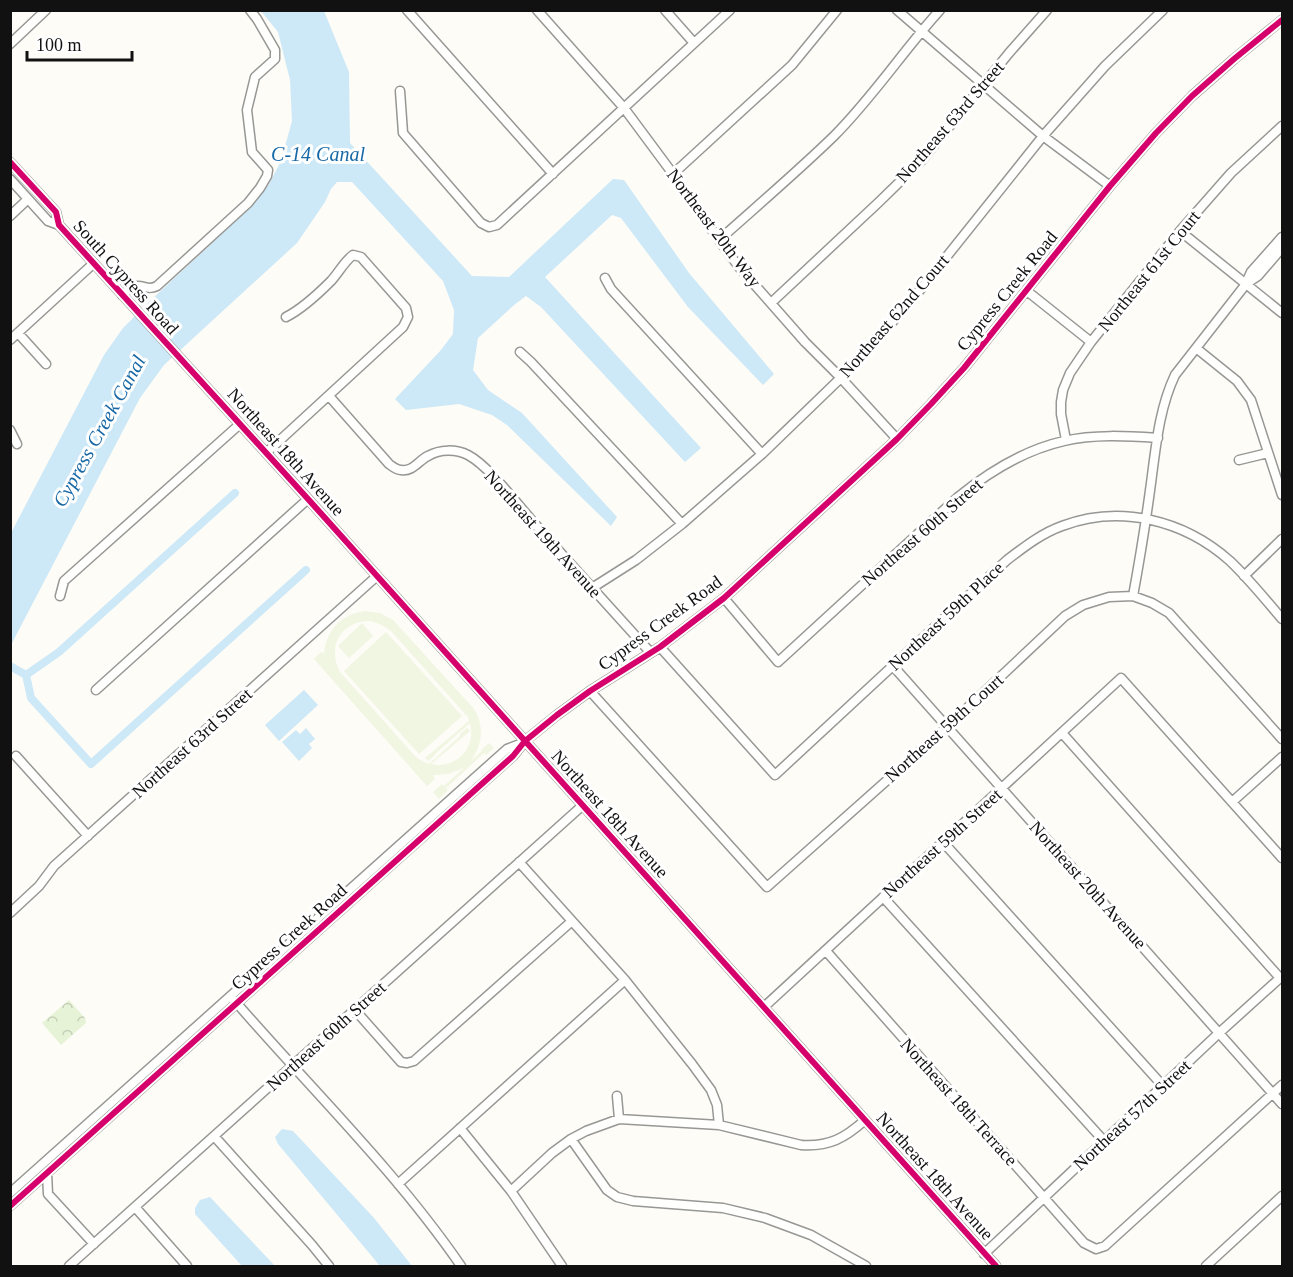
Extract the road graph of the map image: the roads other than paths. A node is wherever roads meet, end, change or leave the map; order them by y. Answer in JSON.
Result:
{"nodes":[{"id":1,"x":46,"y":10,"type":"edge"},
{"id":2,"x":250,"y":10,"type":"edge"},
{"id":3,"x":407,"y":10,"type":"edge"},
{"id":4,"x":537,"y":10,"type":"edge"},
{"id":5,"x":665,"y":10,"type":"edge"},
{"id":6,"x":730,"y":10,"type":"edge"},
{"id":7,"x":837,"y":10,"type":"edge"},
{"id":8,"x":897,"y":10,"type":"edge"},
{"id":9,"x":940,"y":10,"type":"edge"},
{"id":10,"x":1047,"y":10,"type":"edge"},
{"id":11,"x":1163,"y":10,"type":"edge"},
{"id":12,"x":1282,"y":20,"type":"edge"},
{"id":13,"x":921,"y":32,"type":"junction"},
{"id":14,"x":694,"y":43,"type":"junction"},
{"id":15,"x":10,"y":44,"type":"edge"},
{"id":16,"x":983,"y":85,"type":"junction"},
{"id":17,"x":400,"y":91,"type":"dead end"},
{"id":18,"x":624,"y":108,"type":"junction"},
{"id":19,"x":1282,"y":126,"type":"edge"},
{"id":20,"x":1043,"y":136,"type":"junction"},
{"id":21,"x":10,"y":162,"type":"edge"},
{"id":22,"x":553,"y":174,"type":"junction"},
{"id":23,"x":673,"y":174,"type":"junction"},
{"id":24,"x":10,"y":179,"type":"edge"},
{"id":25,"x":1110,"y":186,"type":"junction"},
{"id":26,"x":28,"y":199,"type":"junction"},
{"id":27,"x":10,"y":216,"type":"edge"},
{"id":28,"x":59,"y":225,"type":"junction"},
{"id":29,"x":1180,"y":231,"type":"junction"},
{"id":30,"x":1282,"y":237,"type":"edge"},
{"id":31,"x":719,"y":240,"type":"junction"},
{"id":32,"x":1282,"y":248,"type":"edge"},
{"id":33,"x":94,"y":263,"type":"junction"},
{"id":34,"x":605,"y":278,"type":"dead end"},
{"id":35,"x":1246,"y":284,"type":"junction"},
{"id":36,"x":1027,"y":291,"type":"junction"},
{"id":37,"x":122,"y":295,"type":"junction"},
{"id":38,"x":771,"y":303,"type":"junction"},
{"id":39,"x":1282,"y":313,"type":"edge"},
{"id":40,"x":286,"y":317,"type":"dead end"},
{"id":41,"x":18,"y":333,"type":"junction"},
{"id":42,"x":10,"y":340,"type":"edge"},
{"id":43,"x":1091,"y":342,"type":"junction"},
{"id":44,"x":1196,"y":348,"type":"junction"},
{"id":45,"x":520,"y":352,"type":"dead end"},
{"id":46,"x":177,"y":356,"type":"joint"},
{"id":47,"x":46,"y":364,"type":"dead end"},
{"id":48,"x":841,"y":378,"type":"junction"},
{"id":49,"x":329,"y":396,"type":"junction"},
{"id":50,"x":240,"y":424,"type":"junction"},
{"id":51,"x":10,"y":430,"type":"edge"},
{"id":52,"x":1158,"y":438,"type":"junction"},
{"id":53,"x":897,"y":439,"type":"junction"},
{"id":54,"x":1066,"y":440,"type":"junction"},
{"id":55,"x":17,"y":444,"type":"dead end"},
{"id":56,"x":266,"y":453,"type":"junction"},
{"id":57,"x":1268,"y":453,"type":"junction"},
{"id":58,"x":762,"y":454,"type":"junction"},
{"id":59,"x":1239,"y":460,"type":"dead end"},
{"id":60,"x":1282,"y":495,"type":"edge"},
{"id":61,"x":308,"y":499,"type":"junction"},
{"id":62,"x":1146,"y":518,"type":"junction"},
{"id":63,"x":682,"y":524,"type":"junction"},
{"id":64,"x":1282,"y":539,"type":"edge"},
{"id":65,"x":378,"y":576,"type":"junction"},
{"id":66,"x":1244,"y":576,"type":"junction"},
{"id":67,"x":592,"y":588,"type":"junction"},
{"id":68,"x":60,"y":596,"type":"dead end"},
{"id":69,"x":1133,"y":596,"type":"junction"},
{"id":70,"x":724,"y":598,"type":"junction"},
{"id":71,"x":1282,"y":619,"type":"edge"},
{"id":72,"x":660,"y":647,"type":"junction"},
{"id":73,"x":651,"y":653,"type":"junction"},
{"id":74,"x":892,"y":666,"type":"junction"},
{"id":75,"x":96,"y":690,"type":"dead end"},
{"id":76,"x":590,"y":691,"type":"junction"},
{"id":77,"x":947,"y":727,"type":"junction"},
{"id":78,"x":1062,"y":733,"type":"junction"},
{"id":79,"x":1282,"y":739,"type":"edge"},
{"id":80,"x":525,"y":741,"type":"junction"},
{"id":81,"x":16,"y":756,"type":"dead end"},
{"id":82,"x":1282,"y":757,"type":"edge"},
{"id":83,"x":1002,"y":788,"type":"junction"},
{"id":84,"x":1232,"y":802,"type":"junction"},
{"id":85,"x":583,"y":805,"type":"junction"},
{"id":86,"x":88,"y":836,"type":"junction"},
{"id":87,"x":943,"y":842,"type":"junction"},
{"id":88,"x":1282,"y":858,"type":"edge"},
{"id":89,"x":519,"y":862,"type":"junction"},
{"id":90,"x":883,"y":897,"type":"junction"},
{"id":91,"x":10,"y":914,"type":"edge"},
{"id":92,"x":572,"y":921,"type":"junction"},
{"id":93,"x":826,"y":951,"type":"junction"},
{"id":94,"x":625,"y":980,"type":"junction"},
{"id":95,"x":230,"y":996,"type":"junction"},
{"id":96,"x":237,"y":1004,"type":"junction"},
{"id":97,"x":764,"y":1007,"type":"junction"},
{"id":98,"x":355,"y":1010,"type":"junction"},
{"id":99,"x":1219,"y":1033,"type":"junction"},
{"id":100,"x":292,"y":1066,"type":"junction"},
{"id":101,"x":1282,"y":1085,"type":"edge"},
{"id":102,"x":1163,"y":1086,"type":"junction"},
{"id":103,"x":1273,"y":1093,"type":"junction"},
{"id":104,"x":618,"y":1096,"type":"dead end"},
{"id":105,"x":1282,"y":1104,"type":"edge"},
{"id":106,"x":619,"y":1119,"type":"junction"},
{"id":107,"x":865,"y":1120,"type":"junction"},
{"id":108,"x":720,"y":1125,"type":"junction"},
{"id":109,"x":460,"y":1128,"type":"junction"},
{"id":110,"x":214,"y":1136,"type":"junction"},
{"id":111,"x":571,"y":1139,"type":"junction"},
{"id":112,"x":1104,"y":1141,"type":"junction"},
{"id":113,"x":33,"y":1173,"type":"junction"},
{"id":114,"x":47,"y":1173,"type":"junction"},
{"id":115,"x":39,"y":1180,"type":"junction"},
{"id":116,"x":398,"y":1184,"type":"junction"},
{"id":117,"x":511,"y":1191,"type":"junction"},
{"id":118,"x":10,"y":1193,"type":"edge"},
{"id":119,"x":1282,"y":1196,"type":"edge"},
{"id":120,"x":1044,"y":1198,"type":"junction"},
{"id":121,"x":10,"y":1206,"type":"edge"},
{"id":122,"x":135,"y":1207,"type":"junction"},
{"id":123,"x":94,"y":1244,"type":"junction"},
{"id":124,"x":984,"y":1254,"type":"junction"},
{"id":125,"x":69,"y":1266,"type":"edge"},
{"id":126,"x":187,"y":1266,"type":"edge"},
{"id":127,"x":329,"y":1266,"type":"edge"},
{"id":128,"x":461,"y":1266,"type":"edge"},
{"id":129,"x":562,"y":1266,"type":"edge"},
{"id":130,"x":866,"y":1266,"type":"edge"},
{"id":131,"x":996,"y":1266,"type":"edge"},
{"id":132,"x":1206,"y":1266,"type":"edge"}],
"edges":[{"from":1,"to":15,"type":"street"},
{"from":2,"to":37,"type":"street"},
{"from":3,"to":22,"type":"street"},
{"from":4,"to":18,"type":"street","name":"Northeast 20th Way"},
{"from":5,"to":14,"type":"street"},
{"from":6,"to":14,"type":"street"},
{"from":7,"to":23,"type":"street"},
{"from":8,"to":13,"type":"street"},
{"from":9,"to":13,"type":"street"},
{"from":10,"to":16,"type":"street","name":"Northeast 63rd Street"},
{"from":11,"to":20,"type":"street","name":"Northeast 62nd Court"},
{"from":12,"to":25,"type":"street","name":"Cypress Creek Road"},
{"from":13,"to":16,"type":"street"},
{"from":13,"to":31,"type":"street"},
{"from":14,"to":18,"type":"street"},
{"from":16,"to":20,"type":"street"},
{"from":16,"to":38,"type":"street","name":"Northeast 63rd Street"},
{"from":17,"to":22,"type":"street"},
{"from":18,"to":22,"type":"street"},
{"from":18,"to":23,"type":"street","name":"Northeast 20th Way"},
{"from":19,"to":29,"type":"street","name":"Northeast 61st Court"},
{"from":20,"to":25,"type":"street"},
{"from":20,"to":48,"type":"street","name":"Northeast 62nd Court"},
{"from":21,"to":28,"type":"street","name":"South Cypress Road"},
{"from":23,"to":31,"type":"street","name":"Northeast 20th Way"},
{"from":24,"to":26,"type":"street","name":"South Cypress Road"},
{"from":25,"to":36,"type":"street","name":"Cypress Creek Road"},
{"from":26,"to":27,"type":"street"},
{"from":26,"to":28,"type":"street","name":"South Cypress Road"},
{"from":28,"to":33,"type":"street","name":"South Cypress Road"},
{"from":29,"to":35,"type":"street"},
{"from":29,"to":43,"type":"street","name":"Northeast 61st Court"},
{"from":30,"to":35,"type":"street"},
{"from":31,"to":38,"type":"street","name":"Northeast 20th Way"},
{"from":32,"to":35,"type":"street"},
{"from":33,"to":37,"type":"street","name":"South Cypress Road"},
{"from":33,"to":41,"type":"street"},
{"from":34,"to":58,"type":"street"},
{"from":35,"to":39,"type":"street"},
{"from":35,"to":44,"type":"street"},
{"from":36,"to":43,"type":"street"},
{"from":36,"to":53,"type":"street","name":"Cypress Creek Road"},
{"from":37,"to":46,"type":"street","name":"South Cypress Road"},
{"from":38,"to":48,"type":"street","name":"Northeast 20th Way"},
{"from":40,"to":49,"type":"street"},
{"from":41,"to":42,"type":"street"},
{"from":41,"to":47,"type":"street"},
{"from":43,"to":54,"type":"street","name":"Northeast 61st Court"},
{"from":44,"to":52,"type":"street"},
{"from":44,"to":57,"type":"street"},
{"from":45,"to":63,"type":"street"},
{"from":46,"to":50,"type":"street","name":"Northeast 18th Avenue"},
{"from":48,"to":53,"type":"street","name":"Northeast 20th Way"},
{"from":48,"to":58,"type":"street","name":"Northeast 62nd Court"},
{"from":49,"to":56,"type":"street"},
{"from":49,"to":67,"type":"street","name":"Northeast 19th Avenue"},
{"from":50,"to":56,"type":"street","name":"Northeast 18th Avenue"},
{"from":50,"to":68,"type":"street"},
{"from":51,"to":55,"type":"street"},
{"from":52,"to":54,"type":"street","name":"Northeast 60th Street"},
{"from":52,"to":62,"type":"street"},
{"from":53,"to":70,"type":"street","name":"Cypress Creek Road"},
{"from":54,"to":70,"type":"street","name":"Northeast 60th Street"},
{"from":56,"to":61,"type":"street","name":"Northeast 18th Avenue"},
{"from":57,"to":59,"type":"street"},
{"from":57,"to":60,"type":"street"},
{"from":58,"to":63,"type":"street","name":"Northeast 62nd Court"},
{"from":61,"to":65,"type":"street","name":"Northeast 18th Avenue"},
{"from":61,"to":75,"type":"street"},
{"from":62,"to":66,"type":"street","name":"Northeast 59th Place"},
{"from":62,"to":69,"type":"street"},
{"from":62,"to":74,"type":"street","name":"Northeast 59th Place"},
{"from":63,"to":67,"type":"street","name":"Northeast 62nd Court"},
{"from":64,"to":66,"type":"street"},
{"from":65,"to":80,"type":"street","name":"Northeast 18th Avenue"},
{"from":65,"to":86,"type":"street","name":"Northeast 63rd Street"},
{"from":66,"to":71,"type":"street","name":"Northeast 59th Place"},
{"from":67,"to":73,"type":"street","name":"Northeast 19th Avenue"},
{"from":69,"to":77,"type":"street","name":"Northeast 59th Court"},
{"from":69,"to":79,"type":"street"},
{"from":70,"to":72,"type":"street","name":"Cypress Creek Road"},
{"from":72,"to":73,"type":"street","name":"Cypress Creek Road"},
{"from":72,"to":74,"type":"street","name":"Northeast 59th Place"},
{"from":73,"to":76,"type":"street","name":"Cypress Creek Road"},
{"from":74,"to":77,"type":"street","name":"Northeast 20th Avenue"},
{"from":76,"to":77,"type":"street","name":"Northeast 59th Court"},
{"from":76,"to":80,"type":"street","name":"Cypress Creek Road"},
{"from":77,"to":83,"type":"street","name":"Northeast 20th Avenue"},
{"from":78,"to":83,"type":"street","name":"Northeast 59th Street"},
{"from":78,"to":84,"type":"street","name":"Northeast 59th Street"},
{"from":78,"to":99,"type":"street","name":"Northeast 57th Street"},
{"from":80,"to":85,"type":"street","name":"Northeast 18th Avenue"},
{"from":80,"to":95,"type":"street","name":"Cypress Creek Road"},
{"from":80,"to":96,"type":"street","name":"Cypress Creek Road"},
{"from":81,"to":86,"type":"street"},
{"from":82,"to":84,"type":"street"},
{"from":83,"to":87,"type":"street","name":"Northeast 59th Street"},
{"from":83,"to":99,"type":"street","name":"Northeast 20th Avenue"},
{"from":84,"to":88,"type":"street"},
{"from":85,"to":89,"type":"street","name":"Northeast 60th Street"},
{"from":85,"to":97,"type":"street","name":"Northeast 18th Avenue"},
{"from":86,"to":91,"type":"street","name":"Northeast 63rd Street"},
{"from":87,"to":90,"type":"street","name":"Northeast 59th Street"},
{"from":87,"to":102,"type":"street"},
{"from":89,"to":92,"type":"street"},
{"from":89,"to":98,"type":"street","name":"Northeast 60th Street"},
{"from":90,"to":93,"type":"street","name":"Northeast 59th Street"},
{"from":90,"to":112,"type":"street"},
{"from":92,"to":94,"type":"street"},
{"from":92,"to":98,"type":"street"},
{"from":93,"to":97,"type":"street","name":"Northeast 59th Street"},
{"from":93,"to":120,"type":"street","name":"Northeast 18th Terrace"},
{"from":94,"to":108,"type":"street"},
{"from":94,"to":109,"type":"street"},
{"from":95,"to":96,"type":"street"},
{"from":95,"to":113,"type":"street","name":"Cypress Creek Road"},
{"from":96,"to":100,"type":"street"},
{"from":96,"to":114,"type":"street","name":"Cypress Creek Road"},
{"from":97,"to":107,"type":"street","name":"Northeast 18th Avenue"},
{"from":98,"to":100,"type":"street","name":"Northeast 60th Street"},
{"from":99,"to":102,"type":"street","name":"Northeast 57th Street"},
{"from":99,"to":103,"type":"street","name":"Northeast 20th Avenue"},
{"from":100,"to":110,"type":"street","name":"Northeast 60th Street"},
{"from":100,"to":116,"type":"street"},
{"from":101,"to":103,"type":"street"},
{"from":102,"to":112,"type":"street","name":"Northeast 57th Street"},
{"from":103,"to":105,"type":"street","name":"Northeast 20th Avenue"},
{"from":103,"to":120,"type":"street","name":"Northeast 18th Terrace"},
{"from":104,"to":106,"type":"street"},
{"from":106,"to":108,"type":"street"},
{"from":106,"to":111,"type":"street"},
{"from":107,"to":108,"type":"street"},
{"from":107,"to":124,"type":"street","name":"Northeast 18th Avenue"},
{"from":109,"to":116,"type":"street"},
{"from":109,"to":117,"type":"street"},
{"from":110,"to":122,"type":"street","name":"Northeast 60th Street"},
{"from":110,"to":127,"type":"street"},
{"from":111,"to":117,"type":"street"},
{"from":111,"to":130,"type":"street"},
{"from":112,"to":120,"type":"street","name":"Northeast 57th Street"},
{"from":113,"to":115,"type":"street"},
{"from":113,"to":118,"type":"street","name":"Cypress Creek Road"},
{"from":114,"to":115,"type":"street","name":"Cypress Creek Road"},
{"from":114,"to":123,"type":"street"},
{"from":115,"to":121,"type":"street","name":"Cypress Creek Road"},
{"from":116,"to":128,"type":"street"},
{"from":117,"to":129,"type":"street"},
{"from":119,"to":132,"type":"street"},
{"from":120,"to":124,"type":"street","name":"Northeast 57th Street"},
{"from":122,"to":123,"type":"street","name":"Northeast 60th Street"},
{"from":122,"to":126,"type":"street"},
{"from":123,"to":125,"type":"street","name":"Northeast 60th Street"},
{"from":124,"to":131,"type":"street","name":"Northeast 18th Avenue"}]}
